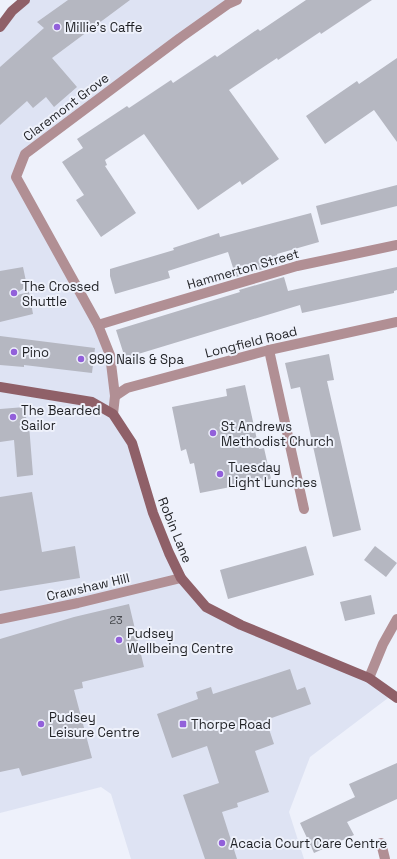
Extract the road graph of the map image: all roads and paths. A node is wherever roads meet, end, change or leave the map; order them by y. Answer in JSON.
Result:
{"nodes":[{"id":1,"x":25,"y":0,"type":"edge"},
{"id":2,"x":237,"y":0,"type":"edge"},
{"id":3,"x":0,"y":27,"type":"edge"},
{"id":4,"x":397,"y":245,"type":"edge"},
{"id":5,"x":397,"y":322,"type":"edge"},
{"id":6,"x":98,"y":326,"type":"junction"},
{"id":7,"x":269,"y":350,"type":"junction"},
{"id":8,"x":0,"y":387,"type":"edge"},
{"id":9,"x":114,"y":396,"type":"junction"},
{"id":10,"x":113,"y":414,"type":"junction"},
{"id":11,"x":304,"y":509,"type":"dead end"},
{"id":12,"x":181,"y":578,"type":"junction"},
{"id":13,"x":0,"y":619,"type":"edge"},
{"id":14,"x":397,"y":619,"type":"edge"},
{"id":15,"x":369,"y":678,"type":"junction"},
{"id":16,"x":397,"y":698,"type":"edge"},
{"id":17,"x":381,"y":843,"type":"dead end"},
{"id":18,"x":385,"y":859,"type":"edge"}],
"edges":[{"from":1,"to":3,"type":"street"},
{"from":2,"to":6,"type":"street","name":"Claremont Grove"},
{"from":4,"to":6,"type":"street","name":"Hammerton Street"},
{"from":5,"to":7,"type":"street","name":"Longfield Road"},
{"from":6,"to":9,"type":"street","name":"Claremont Grove"},
{"from":7,"to":9,"type":"street","name":"Longfield Road"},
{"from":7,"to":11,"type":"street"},
{"from":8,"to":10,"type":"street","name":"Robin Lane"},
{"from":9,"to":10,"type":"street","name":"Claremont Grove"},
{"from":10,"to":12,"type":"street","name":"Robin Lane"},
{"from":12,"to":13,"type":"street","name":"Crawshaw Hill"},
{"from":12,"to":15,"type":"street","name":"Robin Lane"},
{"from":14,"to":15,"type":"street"},
{"from":15,"to":16,"type":"street","name":"Robin Lane"},
{"from":17,"to":18,"type":"street"}]}
